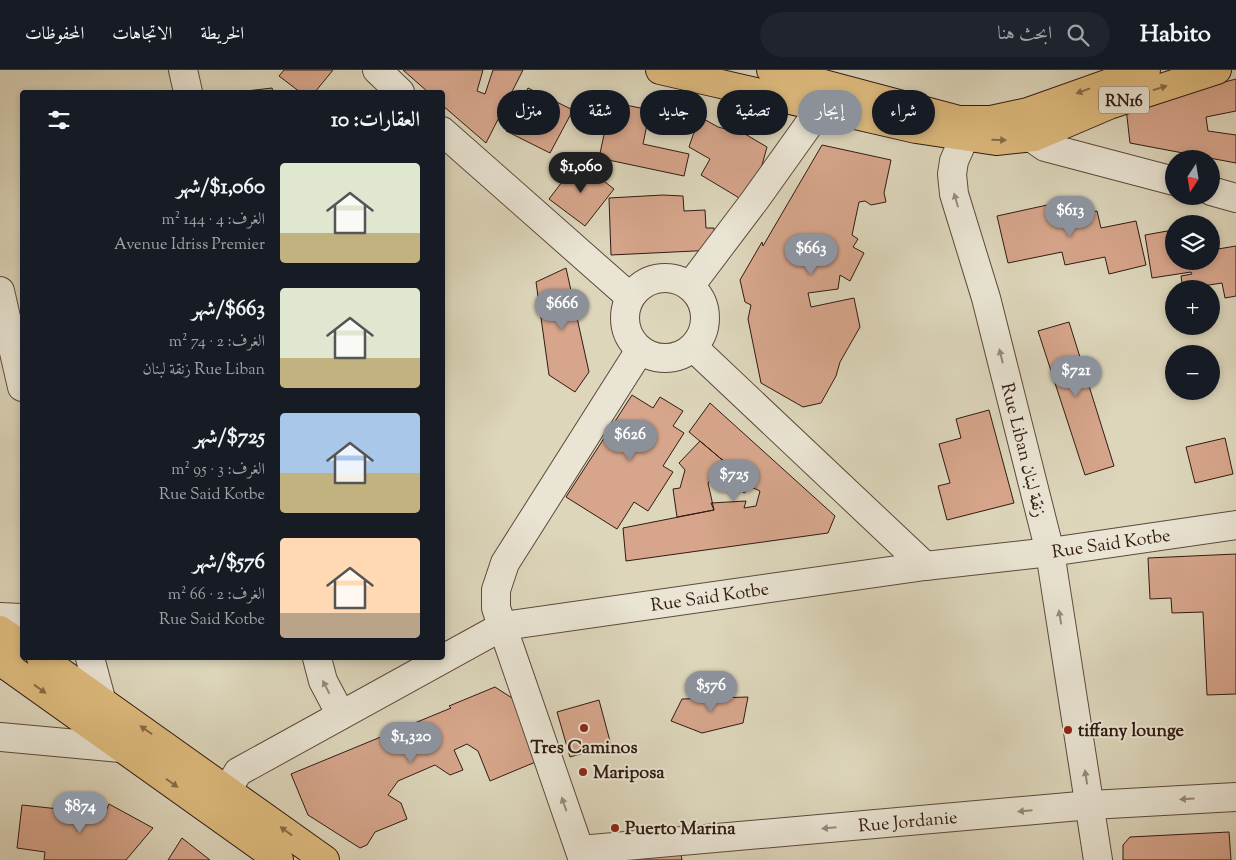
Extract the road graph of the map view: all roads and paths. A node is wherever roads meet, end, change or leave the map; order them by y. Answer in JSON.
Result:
{"nodes":[{"id":1,"x":183,"y":70,"type":"edge"},
{"id":2,"x":377,"y":70,"type":"edge"},
{"id":3,"x":660,"y":70,"type":"edge"},
{"id":4,"x":771,"y":70,"type":"edge"},
{"id":5,"x":1146,"y":70,"type":"edge"},
{"id":6,"x":1217,"y":70,"type":"edge"},
{"id":7,"x":188,"y":90,"type":"edge"},
{"id":8,"x":398,"y":90,"type":"edge"},
{"id":9,"x":798,"y":101,"type":"edge"},
{"id":10,"x":862,"y":116,"type":"edge"},
{"id":11,"x":1031,"y":125,"type":"junction"},
{"id":12,"x":445,"y":134,"type":"edge"},
{"id":13,"x":801,"y":135,"type":"edge"},
{"id":14,"x":965,"y":136,"type":"junction"},
{"id":15,"x":1165,"y":179,"type":"edge"},
{"id":16,"x":1220,"y":194,"type":"edge"},
{"id":17,"x":1236,"y":198,"type":"edge"},
{"id":18,"x":690,"y":286,"type":"junction"},
{"id":19,"x":0,"y":291,"type":"edge"},
{"id":20,"x":630,"y":297,"type":"junction"},
{"id":21,"x":694,"y":347,"type":"junction"},
{"id":22,"x":640,"y":350,"type":"junction"},
{"id":23,"x":20,"y":378,"type":"edge"},
{"id":24,"x":1236,"y":525,"type":"edge"},
{"id":25,"x":1050,"y":552,"type":"junction"},
{"id":26,"x":925,"y":566,"type":"junction"},
{"id":27,"x":0,"y":617,"type":"edge"},
{"id":28,"x":20,"y":618,"type":"edge"},
{"id":29,"x":503,"y":626,"type":"junction"},
{"id":30,"x":0,"y":630,"type":"edge"},
{"id":31,"x":20,"y":644,"type":"edge"},
{"id":32,"x":445,"y":658,"type":"edge"},
{"id":33,"x":44,"y":660,"type":"edge"},
{"id":34,"x":91,"y":660,"type":"edge"},
{"id":35,"x":318,"y":660,"type":"edge"},
{"id":36,"x":441,"y":660,"type":"edge"},
{"id":37,"x":0,"y":661,"type":"edge"},
{"id":38,"x":101,"y":699,"type":"junction"},
{"id":39,"x":341,"y":715,"type":"junction"},
{"id":40,"x":0,"y":737,"type":"edge"},
{"id":41,"x":122,"y":748,"type":"junction"},
{"id":42,"x":228,"y":789,"type":"junction"},
{"id":43,"x":1236,"y":797,"type":"edge"},
{"id":44,"x":1091,"y":805,"type":"junction"},
{"id":45,"x":582,"y":855,"type":"edge"},
{"id":46,"x":279,"y":860,"type":"edge"},
{"id":47,"x":326,"y":860,"type":"edge"},
{"id":48,"x":1098,"y":860,"type":"edge"}],
"edges":[{"from":1,"to":7,"type":"street"},
{"from":2,"to":8,"type":"street"},
{"from":3,"to":9,"type":"main road","number":"RN16"},
{"from":4,"to":11,"type":"main road","number":"RN16"},
{"from":5,"to":11,"type":"main road","number":"RN16","one_way":true},
{"from":11,"to":6,"type":"main road","number":"RN16","one_way":true},
{"from":10,"to":14,"type":"main road","number":"RN16"},
{"from":14,"to":11,"type":"main road","number":"RN16","one_way":true},
{"from":11,"to":15,"type":"street"},
{"from":12,"to":20,"type":"street"},
{"from":13,"to":18,"type":"street"},
{"from":25,"to":14,"type":"street","name":"Rue Liban زنقة لبنان","one_way":true},
{"from":16,"to":17,"type":"street"},
{"from":18,"to":20,"type":"street"},
{"from":18,"to":21,"type":"street"},
{"from":19,"to":23,"type":"street"},
{"from":20,"to":22,"type":"street"},
{"from":21,"to":22,"type":"street"},
{"from":21,"to":26,"type":"street"},
{"from":22,"to":29,"type":"street"},
{"from":24,"to":25,"type":"street","name":"Rue Said Kotbe"},
{"from":25,"to":26,"type":"street","name":"Rue Said Kotbe"},
{"from":44,"to":25,"type":"street","name":"Rue Liban زنقة لبنان","one_way":true},
{"from":26,"to":29,"type":"street","name":"Rue Said Kotbe"},
{"from":27,"to":28,"type":"street"},
{"from":29,"to":32,"type":"street","name":"Rue Said Kotbe"},
{"from":45,"to":29,"type":"street","one_way":true},
{"from":30,"to":31,"type":"main road"},
{"from":33,"to":38,"type":"main road"},
{"from":34,"to":38,"type":"street"},
{"from":39,"to":35,"type":"street","one_way":true},
{"from":36,"to":39,"type":"street","name":"Rue Said Kotbe"},
{"from":37,"to":41,"type":"main road","one_way":true},
{"from":42,"to":38,"type":"main road","one_way":true},
{"from":39,"to":42,"type":"street","name":"Rue Said Kotbe"},
{"from":40,"to":41,"type":"street"},
{"from":41,"to":46,"type":"main road","one_way":true},
{"from":47,"to":42,"type":"main road","one_way":true},
{"from":43,"to":44,"type":"street","name":"Rue Jordanie","one_way":true},
{"from":44,"to":45,"type":"street","name":"Rue Jordanie","one_way":true},
{"from":44,"to":48,"type":"street","name":"Rue Liban زنقة لبنان"}]}
